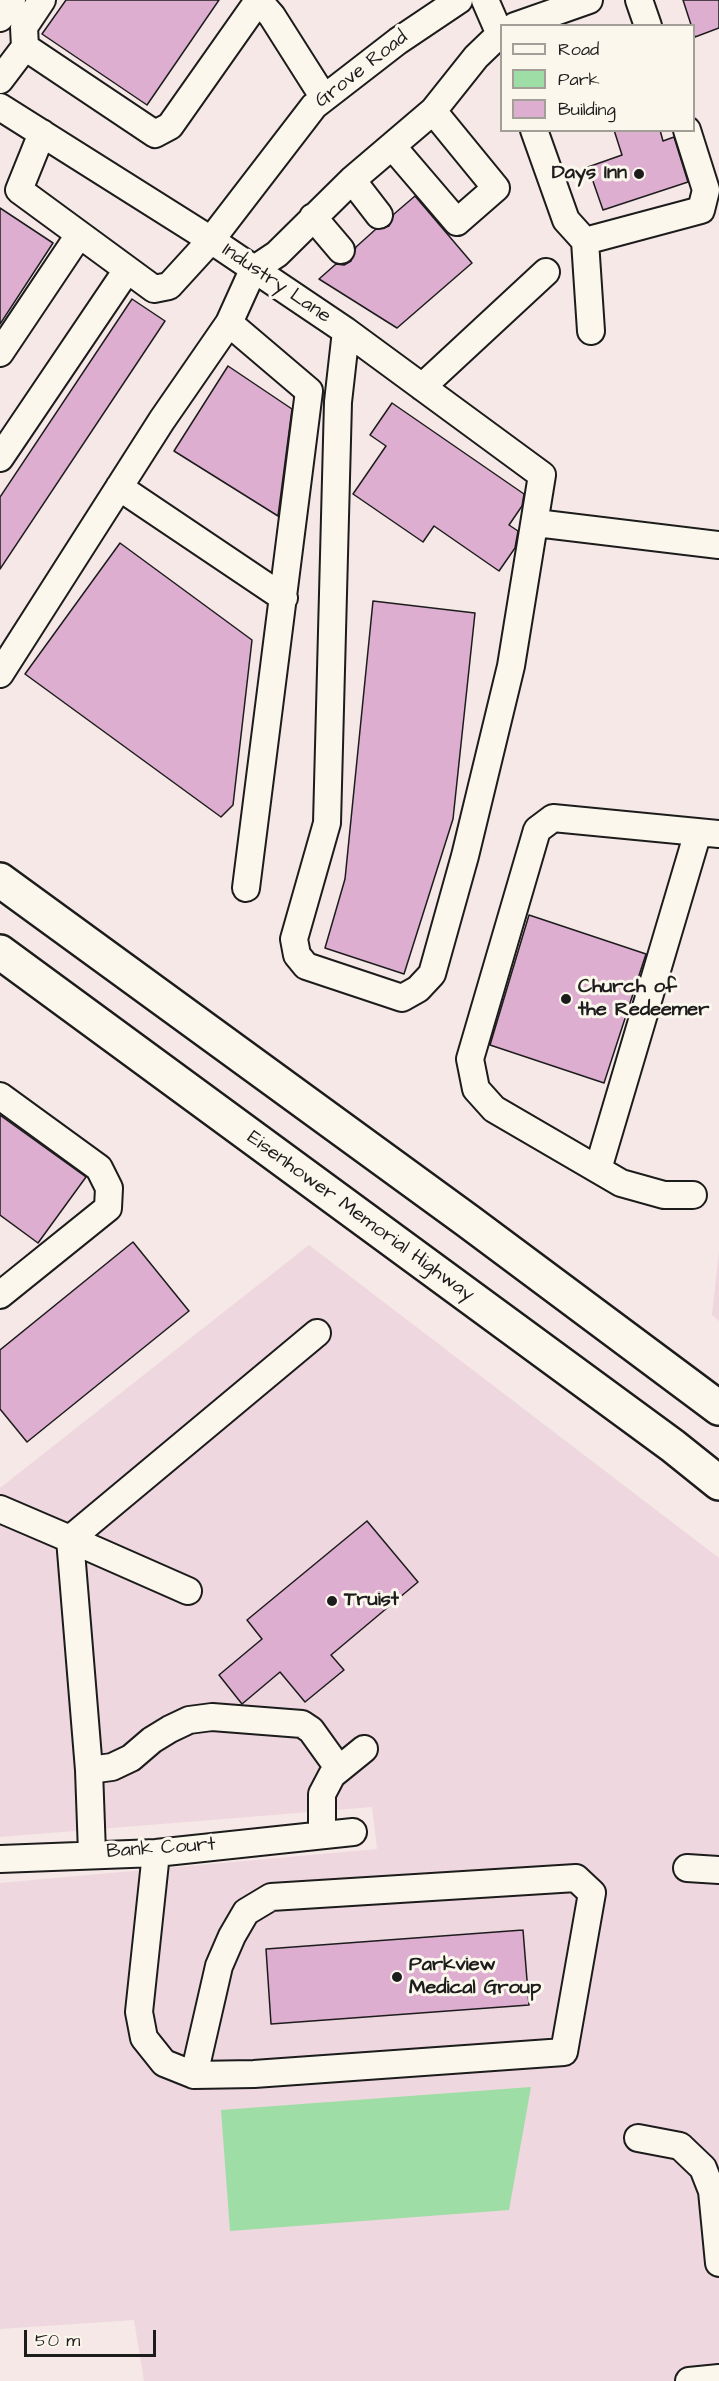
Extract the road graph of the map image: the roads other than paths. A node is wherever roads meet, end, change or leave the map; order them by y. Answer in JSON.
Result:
{"nodes":[{"id":1,"x":12,"y":0,"type":"edge"},
{"id":2,"x":42,"y":0,"type":"edge"},
{"id":3,"x":258,"y":0,"type":"edge"},
{"id":4,"x":459,"y":0,"type":"edge"},
{"id":5,"x":485,"y":0,"type":"edge"},
{"id":6,"x":589,"y":0,"type":"edge"},
{"id":7,"x":639,"y":0,"type":"edge"},
{"id":8,"x":0,"y":18,"type":"edge"},
{"id":9,"x":525,"y":24,"type":"edge"},
{"id":10,"x":647,"y":24,"type":"edge"},
{"id":11,"x":500,"y":25,"type":"edge"},
{"id":12,"x":500,"y":36,"type":"edge"},
{"id":13,"x":25,"y":47,"type":"junction"},
{"id":14,"x":0,"y":80,"type":"edge"},
{"id":15,"x":324,"y":98,"type":"junction"},
{"id":16,"x":0,"y":106,"type":"edge"},
{"id":17,"x":433,"y":111,"type":"junction"},
{"id":18,"x":535,"y":132,"type":"edge"},
{"id":19,"x":688,"y":132,"type":"edge"},
{"id":20,"x":42,"y":133,"type":"junction"},
{"id":21,"x":392,"y":146,"type":"junction"},
{"id":22,"x":352,"y":180,"type":"junction"},
{"id":23,"x":9,"y":193,"type":"edge"},
{"id":24,"x":379,"y":215,"type":"dead end"},
{"id":25,"x":312,"y":218,"type":"junction"},
{"id":26,"x":79,"y":235,"type":"junction"},
{"id":27,"x":211,"y":240,"type":"junction"},
{"id":28,"x":585,"y":241,"type":"junction"},
{"id":29,"x":341,"y":250,"type":"dead end"},
{"id":30,"x":126,"y":270,"type":"junction"},
{"id":31,"x":253,"y":270,"type":"junction"},
{"id":32,"x":546,"y":272,"type":"dead end"},
{"id":33,"x":229,"y":323,"type":"junction"},
{"id":34,"x":346,"y":331,"type":"junction"},
{"id":35,"x":591,"y":331,"type":"dead end"},
{"id":36,"x":0,"y":353,"type":"edge"},
{"id":37,"x":422,"y":387,"type":"junction"},
{"id":38,"x":0,"y":458,"type":"edge"},
{"id":39,"x":119,"y":487,"type":"junction"},
{"id":40,"x":536,"y":523,"type":"junction"},
{"id":41,"x":719,"y":544,"type":"edge"},
{"id":42,"x":284,"y":598,"type":"junction"},
{"id":43,"x":0,"y":674,"type":"edge"},
{"id":44,"x":709,"y":833,"type":"edge"},
{"id":45,"x":0,"y":880,"type":"edge"},
{"id":46,"x":246,"y":888,"type":"dead end"},
{"id":47,"x":0,"y":952,"type":"edge"},
{"id":48,"x":0,"y":1096,"type":"edge"},
{"id":49,"x":598,"y":1169,"type":"junction"},
{"id":50,"x":693,"y":1195,"type":"dead end"},
{"id":51,"x":6,"y":1281,"type":"edge"},
{"id":52,"x":316,"y":1333,"type":"dead end"},
{"id":53,"x":719,"y":1408,"type":"edge"},
{"id":54,"x":719,"y":1484,"type":"edge"},
{"id":55,"x":0,"y":1509,"type":"edge"},
{"id":56,"x":70,"y":1539,"type":"junction"},
{"id":57,"x":188,"y":1591,"type":"dead end"},
{"id":58,"x":364,"y":1749,"type":"dead end"},
{"id":59,"x":339,"y":1769,"type":"junction"},
{"id":60,"x":89,"y":1770,"type":"junction"},
{"id":61,"x":353,"y":1832,"type":"dead end"},
{"id":62,"x":322,"y":1835,"type":"junction"},
{"id":63,"x":156,"y":1852,"type":"junction"},
{"id":64,"x":92,"y":1853,"type":"junction"},
{"id":65,"x":0,"y":1859,"type":"edge"},
{"id":66,"x":687,"y":1868,"type":"dead end"},
{"id":67,"x":719,"y":1870,"type":"edge"},
{"id":68,"x":194,"y":2075,"type":"junction"},
{"id":69,"x":638,"y":2138,"type":"dead end"},
{"id":70,"x":719,"y":2263,"type":"edge"},
{"id":71,"x":719,"y":2378,"type":"edge"},
{"id":72,"x":689,"y":2381,"type":"edge"}],
"edges":[{"from":1,"to":8,"type":"street"},
{"from":2,"to":13,"type":"street"},
{"from":3,"to":13,"type":"street"},
{"from":3,"to":15,"type":"street"},
{"from":4,"to":15,"type":"street","name":"Grove Road"},
{"from":5,"to":11,"type":"street"},
{"from":6,"to":9,"type":"street"},
{"from":7,"to":10,"type":"street"},
{"from":12,"to":17,"type":"street"},
{"from":13,"to":14,"type":"street"},
{"from":15,"to":27,"type":"street","name":"Grove Road"},
{"from":16,"to":20,"type":"street","name":"Industry Lane"},
{"from":17,"to":21,"type":"street"},
{"from":17,"to":21,"type":"street"},
{"from":18,"to":28,"type":"street"},
{"from":19,"to":28,"type":"street"},
{"from":20,"to":23,"type":"street"},
{"from":20,"to":27,"type":"street","name":"Industry Lane"},
{"from":21,"to":22,"type":"street"},
{"from":22,"to":24,"type":"street"},
{"from":22,"to":25,"type":"street"},
{"from":23,"to":26,"type":"street"},
{"from":25,"to":29,"type":"street"},
{"from":25,"to":31,"type":"street"},
{"from":26,"to":30,"type":"street"},
{"from":26,"to":36,"type":"street"},
{"from":27,"to":30,"type":"street","name":"Grove Road"},
{"from":27,"to":31,"type":"street","name":"Industry Lane"},
{"from":28,"to":35,"type":"street"},
{"from":30,"to":38,"type":"street"},
{"from":31,"to":33,"type":"street"},
{"from":31,"to":34,"type":"street","name":"Industry Lane"},
{"from":32,"to":37,"type":"street"},
{"from":33,"to":39,"type":"street"},
{"from":33,"to":42,"type":"street"},
{"from":34,"to":37,"type":"street","name":"Industry Lane"},
{"from":34,"to":40,"type":"street"},
{"from":37,"to":40,"type":"street","name":"Industry Lane"},
{"from":39,"to":42,"type":"street"},
{"from":39,"to":43,"type":"street"},
{"from":40,"to":41,"type":"street"},
{"from":42,"to":46,"type":"street"},
{"from":44,"to":49,"type":"street"},
{"from":44,"to":49,"type":"street"},
{"from":45,"to":53,"type":"highway"},
{"from":47,"to":54,"type":"highway","name":"Eisenhower Memorial Highway"},
{"from":48,"to":51,"type":"street"},
{"from":49,"to":50,"type":"street"},
{"from":52,"to":56,"type":"street"},
{"from":55,"to":56,"type":"street"},
{"from":56,"to":57,"type":"street"},
{"from":56,"to":60,"type":"street"},
{"from":58,"to":59,"type":"street"},
{"from":59,"to":60,"type":"street"},
{"from":59,"to":62,"type":"street"},
{"from":60,"to":64,"type":"street"},
{"from":61,"to":62,"type":"street","name":"Bank Court"},
{"from":62,"to":63,"type":"street","name":"Bank Court"},
{"from":63,"to":64,"type":"street","name":"Bank Court"},
{"from":63,"to":68,"type":"street"},
{"from":64,"to":65,"type":"street","name":"Bank Court"},
{"from":66,"to":67,"type":"street"},
{"from":68,"to":68,"type":"street"},
{"from":69,"to":70,"type":"street"},
{"from":71,"to":72,"type":"street"}]}
